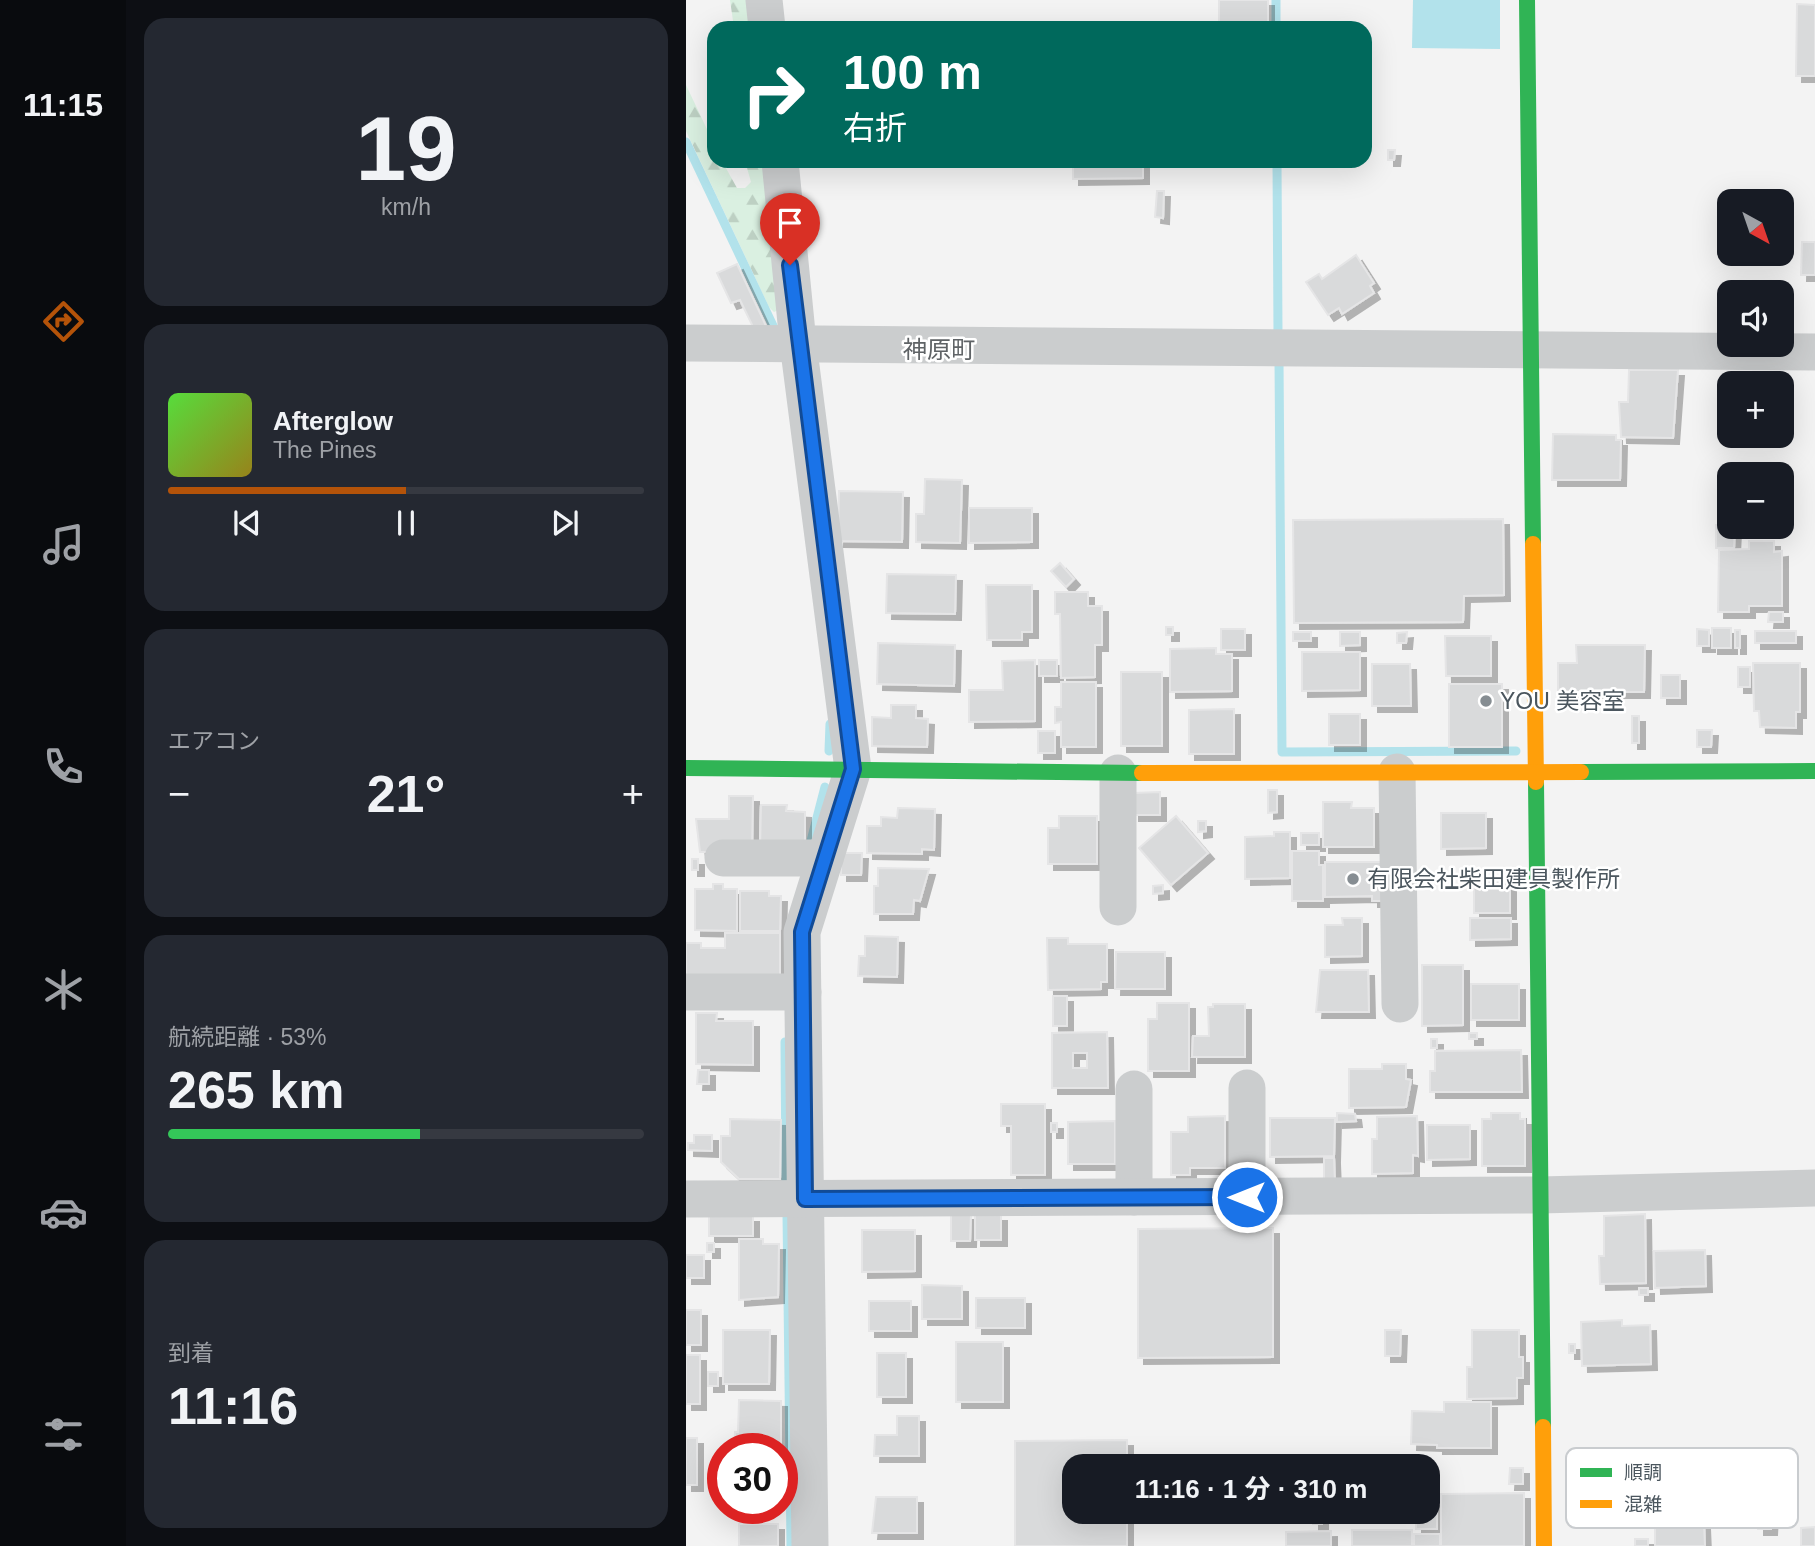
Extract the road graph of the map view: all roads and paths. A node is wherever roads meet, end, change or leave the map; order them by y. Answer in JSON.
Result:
{"nodes":[{"id":1,"x":764,"y":0,"type":"edge"},
{"id":2,"x":1527,"y":0,"type":"edge"},
{"id":3,"x":766,"y":21,"type":"edge"},
{"id":4,"x":781,"y":168,"type":"edge"},
{"id":5,"x":686,"y":343,"type":"edge"},
{"id":6,"x":798,"y":343,"type":"junction"},
{"id":7,"x":1530,"y":349,"type":"junction"},
{"id":8,"x":1815,"y":352,"type":"edge"},
{"id":9,"x":686,"y":768,"type":"edge"},
{"id":10,"x":853,"y":769,"type":"junction"},
{"id":11,"x":1815,"y":771,"type":"edge"},
{"id":12,"x":1397,"y":772,"type":"junction"},
{"id":13,"x":1535,"y":772,"type":"junction"},
{"id":14,"x":1118,"y":774,"type":"junction"},
{"id":15,"x":723,"y":858,"type":"dead end"},
{"id":16,"x":825,"y":858,"type":"junction"},
{"id":17,"x":1118,"y":907,"type":"dead end"},
{"id":18,"x":686,"y":992,"type":"edge"},
{"id":19,"x":803,"y":992,"type":"junction"},
{"id":20,"x":1400,"y":1004,"type":"dead end"},
{"id":21,"x":1247,"y":1088,"type":"dead end"},
{"id":22,"x":1134,"y":1089,"type":"dead end"},
{"id":23,"x":1815,"y":1188,"type":"edge"},
{"id":24,"x":1540,"y":1195,"type":"junction"},
{"id":25,"x":1134,"y":1197,"type":"junction"},
{"id":26,"x":1247,"y":1197,"type":"junction"},
{"id":27,"x":686,"y":1199,"type":"edge"},
{"id":28,"x":805,"y":1199,"type":"junction"},
{"id":29,"x":810,"y":1546,"type":"edge"},
{"id":30,"x":1544,"y":1546,"type":"edge"}],
"edges":[{"from":1,"to":3,"type":"street"},
{"from":2,"to":7,"type":"street"},
{"from":4,"to":6,"type":"street"},
{"from":5,"to":6,"type":"street"},
{"from":6,"to":7,"type":"street"},
{"from":6,"to":10,"type":"street"},
{"from":7,"to":8,"type":"street"},
{"from":7,"to":13,"type":"street"},
{"from":9,"to":10,"type":"street"},
{"from":10,"to":14,"type":"street"},
{"from":10,"to":16,"type":"street"},
{"from":11,"to":13,"type":"street"},
{"from":12,"to":13,"type":"street"},
{"from":12,"to":14,"type":"street"},
{"from":12,"to":20,"type":"street"},
{"from":13,"to":24,"type":"street"},
{"from":14,"to":17,"type":"street"},
{"from":15,"to":16,"type":"street"},
{"from":16,"to":19,"type":"street"},
{"from":18,"to":19,"type":"street"},
{"from":19,"to":28,"type":"street"},
{"from":21,"to":26,"type":"street"},
{"from":22,"to":25,"type":"street"},
{"from":23,"to":24,"type":"street"},
{"from":24,"to":26,"type":"street"},
{"from":24,"to":30,"type":"street"},
{"from":25,"to":26,"type":"street"},
{"from":25,"to":28,"type":"street"},
{"from":27,"to":28,"type":"street"},
{"from":28,"to":29,"type":"street"}]}
